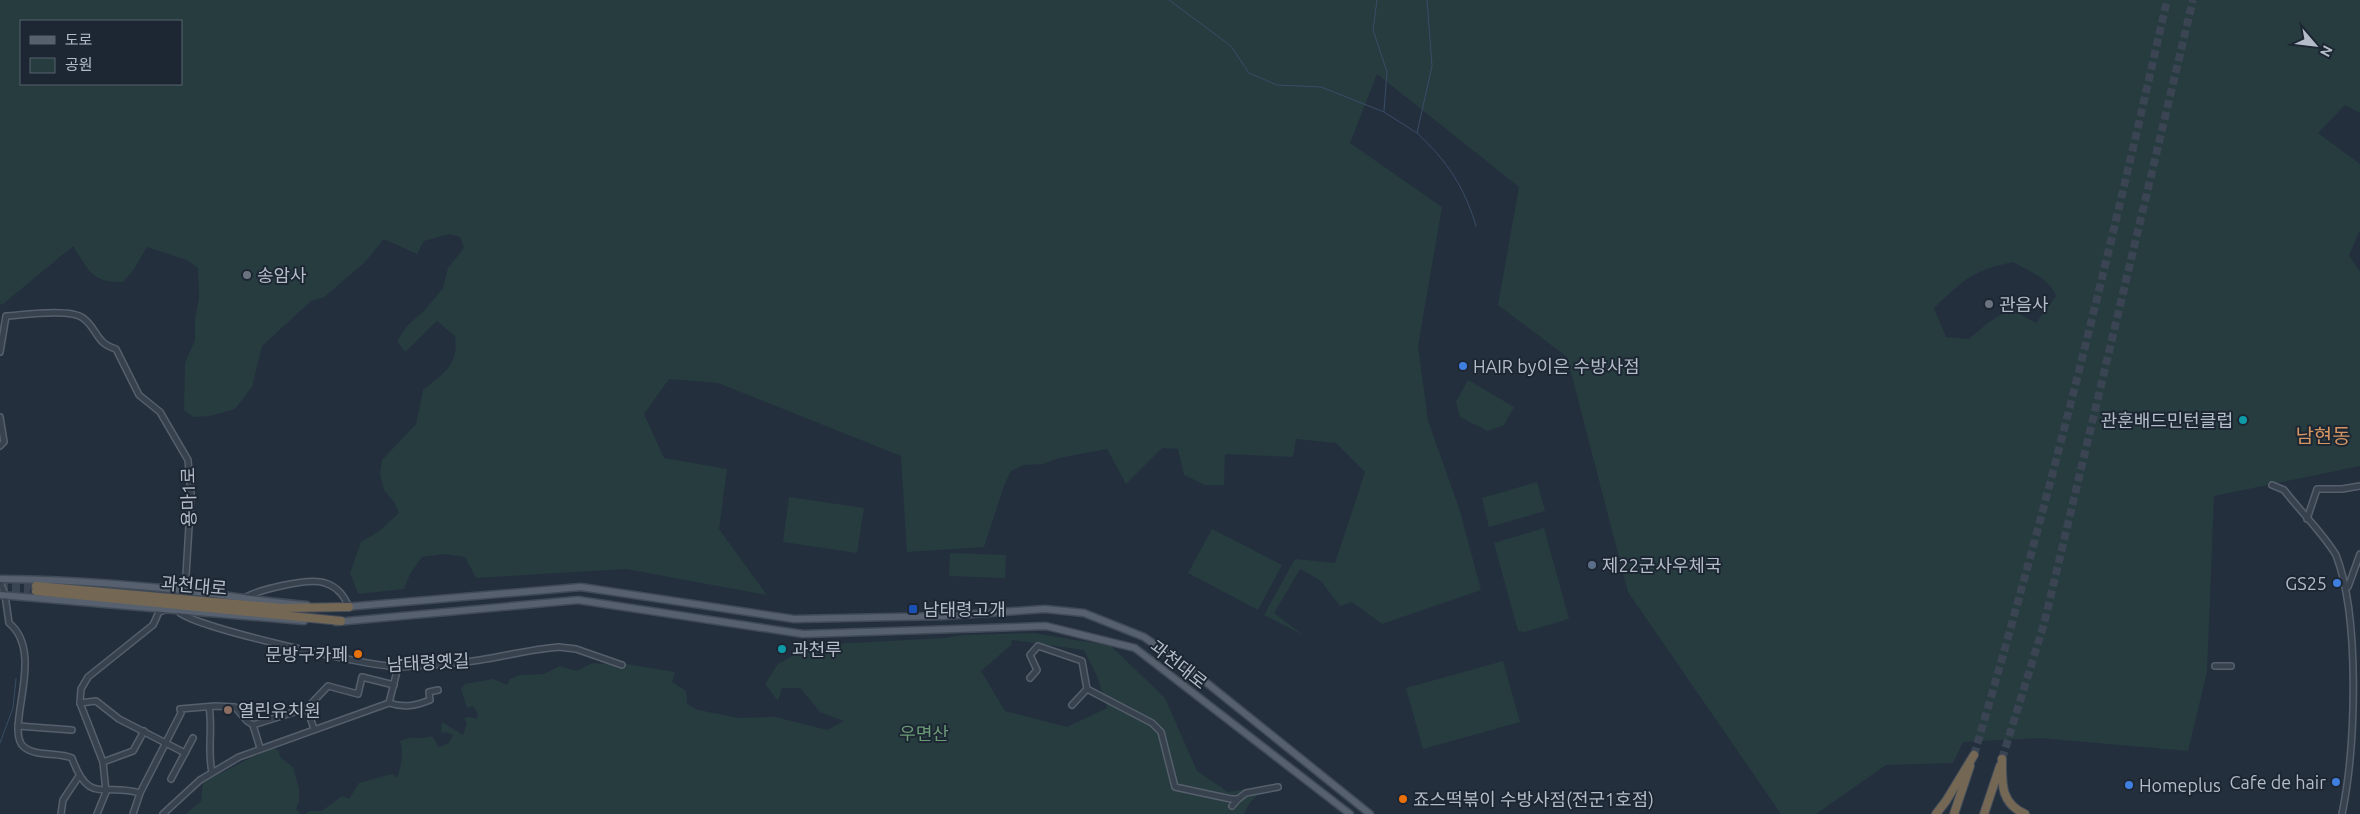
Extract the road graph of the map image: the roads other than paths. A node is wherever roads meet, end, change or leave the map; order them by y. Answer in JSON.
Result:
{"nodes":[{"id":1,"x":1,"y":333,"type":"edge"},
{"id":2,"x":0,"y":352,"type":"edge"},
{"id":3,"x":0,"y":417,"type":"edge"},
{"id":4,"x":0,"y":446,"type":"edge"},
{"id":5,"x":2272,"y":485,"type":"dead end"},
{"id":6,"x":2360,"y":486,"type":"edge"},
{"id":7,"x":2306,"y":520,"type":"junction"},
{"id":8,"x":2360,"y":554,"type":"edge"},
{"id":9,"x":0,"y":580,"type":"edge"},
{"id":10,"x":2348,"y":587,"type":"junction"},
{"id":11,"x":185,"y":591,"type":"junction"},
{"id":12,"x":2,"y":595,"type":"edge"},
{"id":13,"x":243,"y":598,"type":"junction"},
{"id":14,"x":350,"y":607,"type":"junction"},
{"id":15,"x":166,"y":610,"type":"junction"},
{"id":16,"x":178,"y":611,"type":"junction"},
{"id":17,"x":341,"y":622,"type":"junction"},
{"id":18,"x":2358,"y":628,"type":"dead end"},
{"id":19,"x":2358,"y":637,"type":"dead end"},
{"id":20,"x":622,"y":665,"type":"dead end"},
{"id":21,"x":2216,"y":666,"type":"dead end"},
{"id":22,"x":2231,"y":666,"type":"dead end"},
{"id":23,"x":398,"y":667,"type":"junction"},
{"id":24,"x":1030,"y":678,"type":"dead end"},
{"id":25,"x":394,"y":685,"type":"junction"},
{"id":26,"x":1087,"y":689,"type":"junction"},
{"id":27,"x":438,"y":690,"type":"dead end"},
{"id":28,"x":80,"y":703,"type":"junction"},
{"id":29,"x":388,"y":703,"type":"junction"},
{"id":30,"x":1072,"y":704,"type":"dead end"},
{"id":31,"x":209,"y":707,"type":"junction"},
{"id":32,"x":307,"y":708,"type":"junction"},
{"id":33,"x":253,"y":725,"type":"junction"},
{"id":34,"x":18,"y":726,"type":"junction"},
{"id":35,"x":314,"y":729,"type":"junction"},
{"id":36,"x":72,"y":730,"type":"dead end"},
{"id":37,"x":144,"y":731,"type":"junction"},
{"id":38,"x":193,"y":738,"type":"dead end"},
{"id":39,"x":166,"y":742,"type":"junction"},
{"id":40,"x":260,"y":748,"type":"junction"},
{"id":41,"x":185,"y":753,"type":"junction"},
{"id":42,"x":103,"y":762,"type":"junction"},
{"id":43,"x":1308,"y":764,"type":"junction"},
{"id":44,"x":212,"y":772,"type":"junction"},
{"id":45,"x":1299,"y":775,"type":"junction"},
{"id":46,"x":79,"y":776,"type":"junction"},
{"id":47,"x":171,"y":779,"type":"dead end"},
{"id":48,"x":1278,"y":787,"type":"dead end"},
{"id":49,"x":106,"y":792,"type":"junction"},
{"id":50,"x":140,"y":793,"type":"junction"},
{"id":51,"x":1238,"y":799,"type":"junction"},
{"id":52,"x":1232,"y":806,"type":"dead end"},
{"id":53,"x":61,"y":814,"type":"edge"},
{"id":54,"x":97,"y":814,"type":"edge"},
{"id":55,"x":133,"y":814,"type":"edge"},
{"id":56,"x":163,"y":814,"type":"edge"},
{"id":57,"x":1350,"y":814,"type":"edge"},
{"id":58,"x":1370,"y":814,"type":"edge"},
{"id":59,"x":1936,"y":814,"type":"edge"},
{"id":60,"x":1954,"y":814,"type":"edge"},
{"id":61,"x":1984,"y":814,"type":"edge"},
{"id":62,"x":2025,"y":814,"type":"edge"},
{"id":63,"x":2342,"y":814,"type":"edge"}],
"edges":[{"from":1,"to":2,"type":"street","name":"용마1로"},
{"from":1,"to":11,"type":"street","name":"용마1로"},
{"from":3,"to":4,"type":"street"},
{"from":5,"to":7,"type":"street"},
{"from":6,"to":7,"type":"street"},
{"from":7,"to":10,"type":"street"},
{"from":8,"to":10,"type":"street"},
{"from":9,"to":11,"type":"main road"},
{"from":9,"to":12,"type":"street"},
{"from":10,"to":18,"type":"street"},
{"from":11,"to":13,"type":"main road"},
{"from":12,"to":15,"type":"main road","name":"과천대로"},
{"from":12,"to":34,"type":"street"},
{"from":13,"to":14,"type":"main road"},
{"from":13,"to":14,"type":"street"},
{"from":14,"to":17,"type":"highway","name":"과천대로"},
{"from":14,"to":43,"type":"main road"},
{"from":15,"to":16,"type":"main road","name":"과천대로"},
{"from":15,"to":28,"type":"street"},
{"from":16,"to":17,"type":"main road","name":"과천대로"},
{"from":16,"to":23,"type":"street","name":"남태령옛길"},
{"from":17,"to":45,"type":"main road","name":"과천대로"},
{"from":19,"to":63,"type":"street"},
{"from":20,"to":23,"type":"street","name":"남태령옛길"},
{"from":21,"to":22,"type":"street"},
{"from":23,"to":25,"type":"street"},
{"from":24,"to":26,"type":"street"},
{"from":25,"to":29,"type":"street"},
{"from":25,"to":32,"type":"street"},
{"from":26,"to":30,"type":"street"},
{"from":26,"to":51,"type":"street"},
{"from":27,"to":29,"type":"street"},
{"from":28,"to":37,"type":"street"},
{"from":28,"to":42,"type":"street"},
{"from":29,"to":35,"type":"street"},
{"from":31,"to":33,"type":"street"},
{"from":31,"to":39,"type":"street"},
{"from":31,"to":44,"type":"street"},
{"from":32,"to":33,"type":"street"},
{"from":32,"to":35,"type":"street"},
{"from":33,"to":40,"type":"street"},
{"from":34,"to":36,"type":"street"},
{"from":34,"to":46,"type":"street"},
{"from":35,"to":40,"type":"street"},
{"from":37,"to":39,"type":"street"},
{"from":37,"to":42,"type":"street"},
{"from":38,"to":41,"type":"street"},
{"from":39,"to":41,"type":"street"},
{"from":39,"to":50,"type":"street"},
{"from":40,"to":44,"type":"street"},
{"from":41,"to":47,"type":"street"},
{"from":42,"to":49,"type":"street"},
{"from":43,"to":45,"type":"main road"},
{"from":43,"to":58,"type":"main road"},
{"from":44,"to":56,"type":"street"},
{"from":45,"to":57,"type":"main road","name":"과천대로"},
{"from":46,"to":49,"type":"street"},
{"from":46,"to":53,"type":"street"},
{"from":48,"to":51,"type":"street"},
{"from":49,"to":50,"type":"street"},
{"from":49,"to":54,"type":"street"},
{"from":50,"to":55,"type":"street"},
{"from":51,"to":52,"type":"street"},
{"from":59,"to":60,"type":"highway"},
{"from":61,"to":62,"type":"highway"}]}
